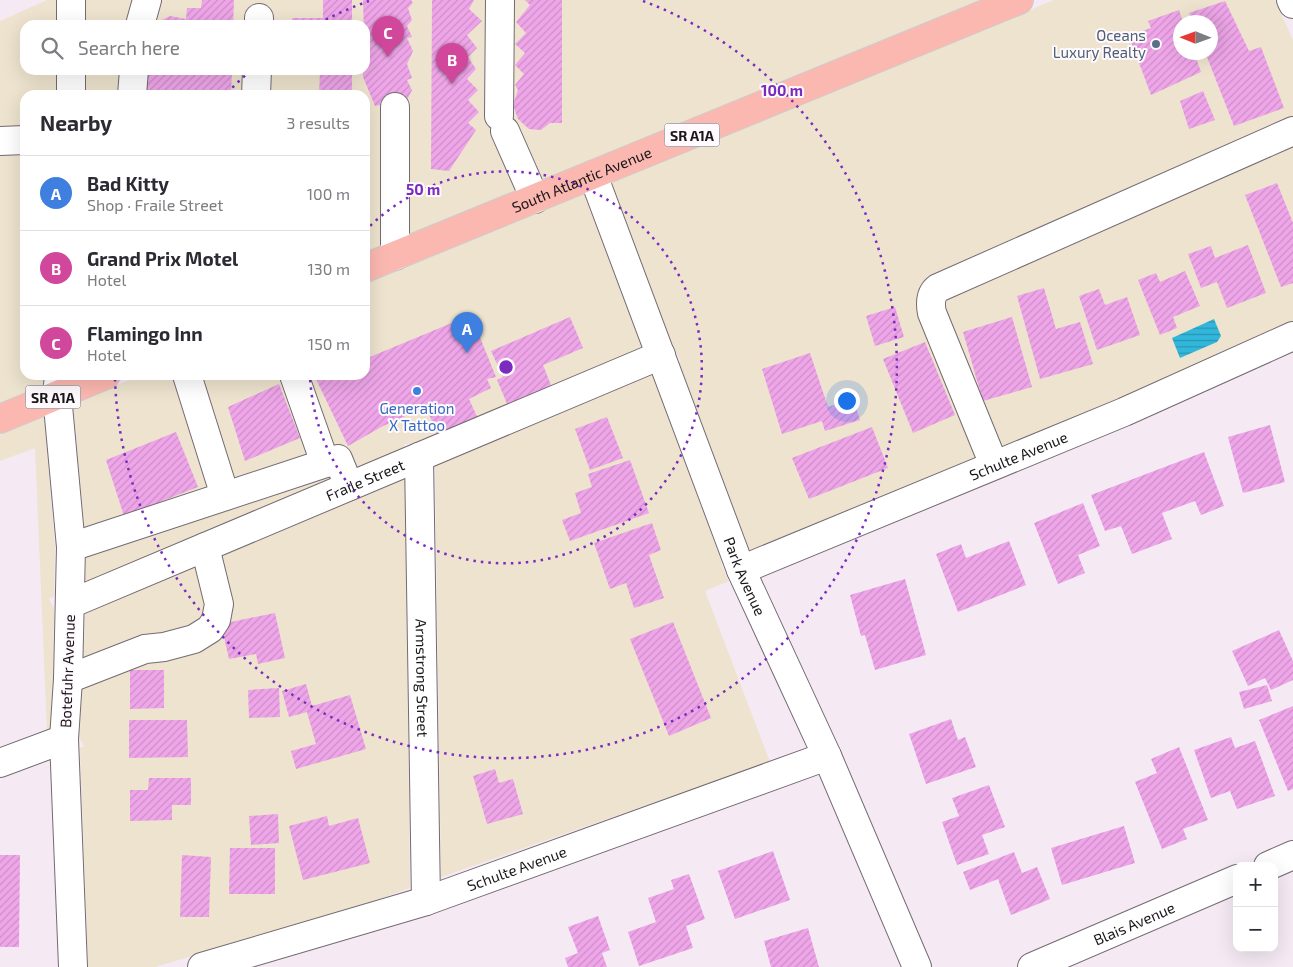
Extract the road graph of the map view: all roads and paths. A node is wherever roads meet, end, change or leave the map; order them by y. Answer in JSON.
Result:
{"nodes":[{"id":1,"x":71,"y":0,"type":"edge"},
{"id":2,"x":147,"y":0,"type":"edge"},
{"id":3,"x":500,"y":0,"type":"edge"},
{"id":4,"x":1018,"y":0,"type":"edge"},
{"id":5,"x":1291,"y":0,"type":"edge"},
{"id":6,"x":1293,"y":4,"type":"edge"},
{"id":7,"x":71,"y":20,"type":"edge"},
{"id":8,"x":141,"y":20,"type":"edge"},
{"id":9,"x":71,"y":75,"type":"edge"},
{"id":10,"x":134,"y":75,"type":"edge"},
{"id":11,"x":257,"y":75,"type":"edge"},
{"id":12,"x":71,"y":90,"type":"edge"},
{"id":13,"x":132,"y":90,"type":"edge"},
{"id":14,"x":256,"y":90,"type":"edge"},
{"id":15,"x":395,"y":107,"type":"dead end"},
{"id":16,"x":1293,"y":131,"type":"edge"},
{"id":17,"x":0,"y":140,"type":"edge"},
{"id":18,"x":20,"y":140,"type":"edge"},
{"id":19,"x":593,"y":175,"type":"junction"},
{"id":20,"x":535,"y":199,"type":"junction"},
{"id":21,"x":394,"y":256,"type":"junction"},
{"id":22,"x":370,"y":266,"type":"edge"},
{"id":23,"x":1293,"y":336,"type":"edge"},
{"id":24,"x":660,"y":356,"type":"junction"},
{"id":25,"x":82,"y":380,"type":"edge"},
{"id":26,"x":189,"y":380,"type":"edge"},
{"id":27,"x":296,"y":380,"type":"edge"},
{"id":28,"x":58,"y":385,"type":"edge"},
{"id":29,"x":0,"y":420,"type":"edge"},
{"id":30,"x":419,"y":457,"type":"junction"},
{"id":31,"x":325,"y":463,"type":"junction"},
{"id":32,"x":994,"y":465,"type":"junction"},
{"id":33,"x":349,"y":486,"type":"junction"},
{"id":34,"x":226,"y":496,"type":"junction"},
{"id":35,"x":194,"y":506,"type":"junction"},
{"id":36,"x":70,"y":546,"type":"junction"},
{"id":37,"x":207,"y":546,"type":"junction"},
{"id":38,"x":741,"y":570,"type":"junction"},
{"id":39,"x":70,"y":604,"type":"junction"},
{"id":40,"x":68,"y":679,"type":"junction"},
{"id":41,"x":64,"y":740,"type":"junction"},
{"id":42,"x":827,"y":756,"type":"junction"},
{"id":43,"x":0,"y":763,"type":"edge"},
{"id":44,"x":1293,"y":855,"type":"edge"},
{"id":45,"x":1277,"y":862,"type":"edge"},
{"id":46,"x":1233,"y":881,"type":"edge"},
{"id":47,"x":426,"y":901,"type":"junction"},
{"id":48,"x":249,"y":960,"type":"edge"},
{"id":49,"x":73,"y":967,"type":"edge"},
{"id":50,"x":202,"y":967,"type":"edge"},
{"id":51,"x":917,"y":967,"type":"edge"},
{"id":52,"x":1032,"y":967,"type":"edge"}],
"edges":[{"from":1,"to":7,"type":"street"},
{"from":2,"to":8,"type":"street"},
{"from":3,"to":20,"type":"street"},
{"from":4,"to":19,"type":"main road","name":"South Atlantic Avenue","number":"SR A1A"},
{"from":5,"to":6,"type":"street"},
{"from":9,"to":12,"type":"street"},
{"from":10,"to":13,"type":"street"},
{"from":11,"to":14,"type":"street"},
{"from":15,"to":21,"type":"street"},
{"from":16,"to":32,"type":"street"},
{"from":17,"to":18,"type":"street"},
{"from":19,"to":20,"type":"main road","name":"South Atlantic Avenue","number":"SR A1A"},
{"from":19,"to":24,"type":"street","name":"Park Avenue"},
{"from":20,"to":21,"type":"main road","name":"South Atlantic Avenue","number":"SR A1A"},
{"from":21,"to":22,"type":"main road","name":"South Atlantic Avenue","number":"SR A1A"},
{"from":23,"to":32,"type":"street","name":"Schulte Avenue"},
{"from":24,"to":30,"type":"street","name":"Fraile Street"},
{"from":24,"to":38,"type":"street","name":"Park Avenue"},
{"from":25,"to":28,"type":"main road","number":"SR A1A"},
{"from":26,"to":34,"type":"street"},
{"from":27,"to":31,"type":"street"},
{"from":28,"to":29,"type":"main road","number":"SR A1A"},
{"from":28,"to":36,"type":"street","name":"Botefuhr Avenue"},
{"from":30,"to":33,"type":"street","name":"Fraile Street"},
{"from":30,"to":47,"type":"street","name":"Armstrong Street"},
{"from":31,"to":33,"type":"street"},
{"from":31,"to":34,"type":"street"},
{"from":32,"to":38,"type":"street","name":"Schulte Avenue"},
{"from":33,"to":37,"type":"street","name":"Fraile Street"},
{"from":34,"to":35,"type":"street"},
{"from":35,"to":36,"type":"street"},
{"from":35,"to":37,"type":"street"},
{"from":36,"to":39,"type":"street","name":"Botefuhr Avenue"},
{"from":37,"to":39,"type":"street","name":"Fraile Street"},
{"from":37,"to":40,"type":"street"},
{"from":38,"to":42,"type":"street","name":"Park Avenue"},
{"from":39,"to":40,"type":"street","name":"Botefuhr Avenue"},
{"from":40,"to":41,"type":"street","name":"Botefuhr Avenue"},
{"from":41,"to":43,"type":"street"},
{"from":41,"to":49,"type":"street","name":"Botefuhr Avenue"},
{"from":42,"to":47,"type":"street","name":"Schulte Avenue"},
{"from":42,"to":51,"type":"street","name":"Park Avenue"},
{"from":44,"to":45,"type":"street"},
{"from":46,"to":52,"type":"street","name":"Blais Avenue"},
{"from":47,"to":48,"type":"street","name":"Schulte Avenue"},
{"from":48,"to":50,"type":"street","name":"Schulte Avenue"}]}
